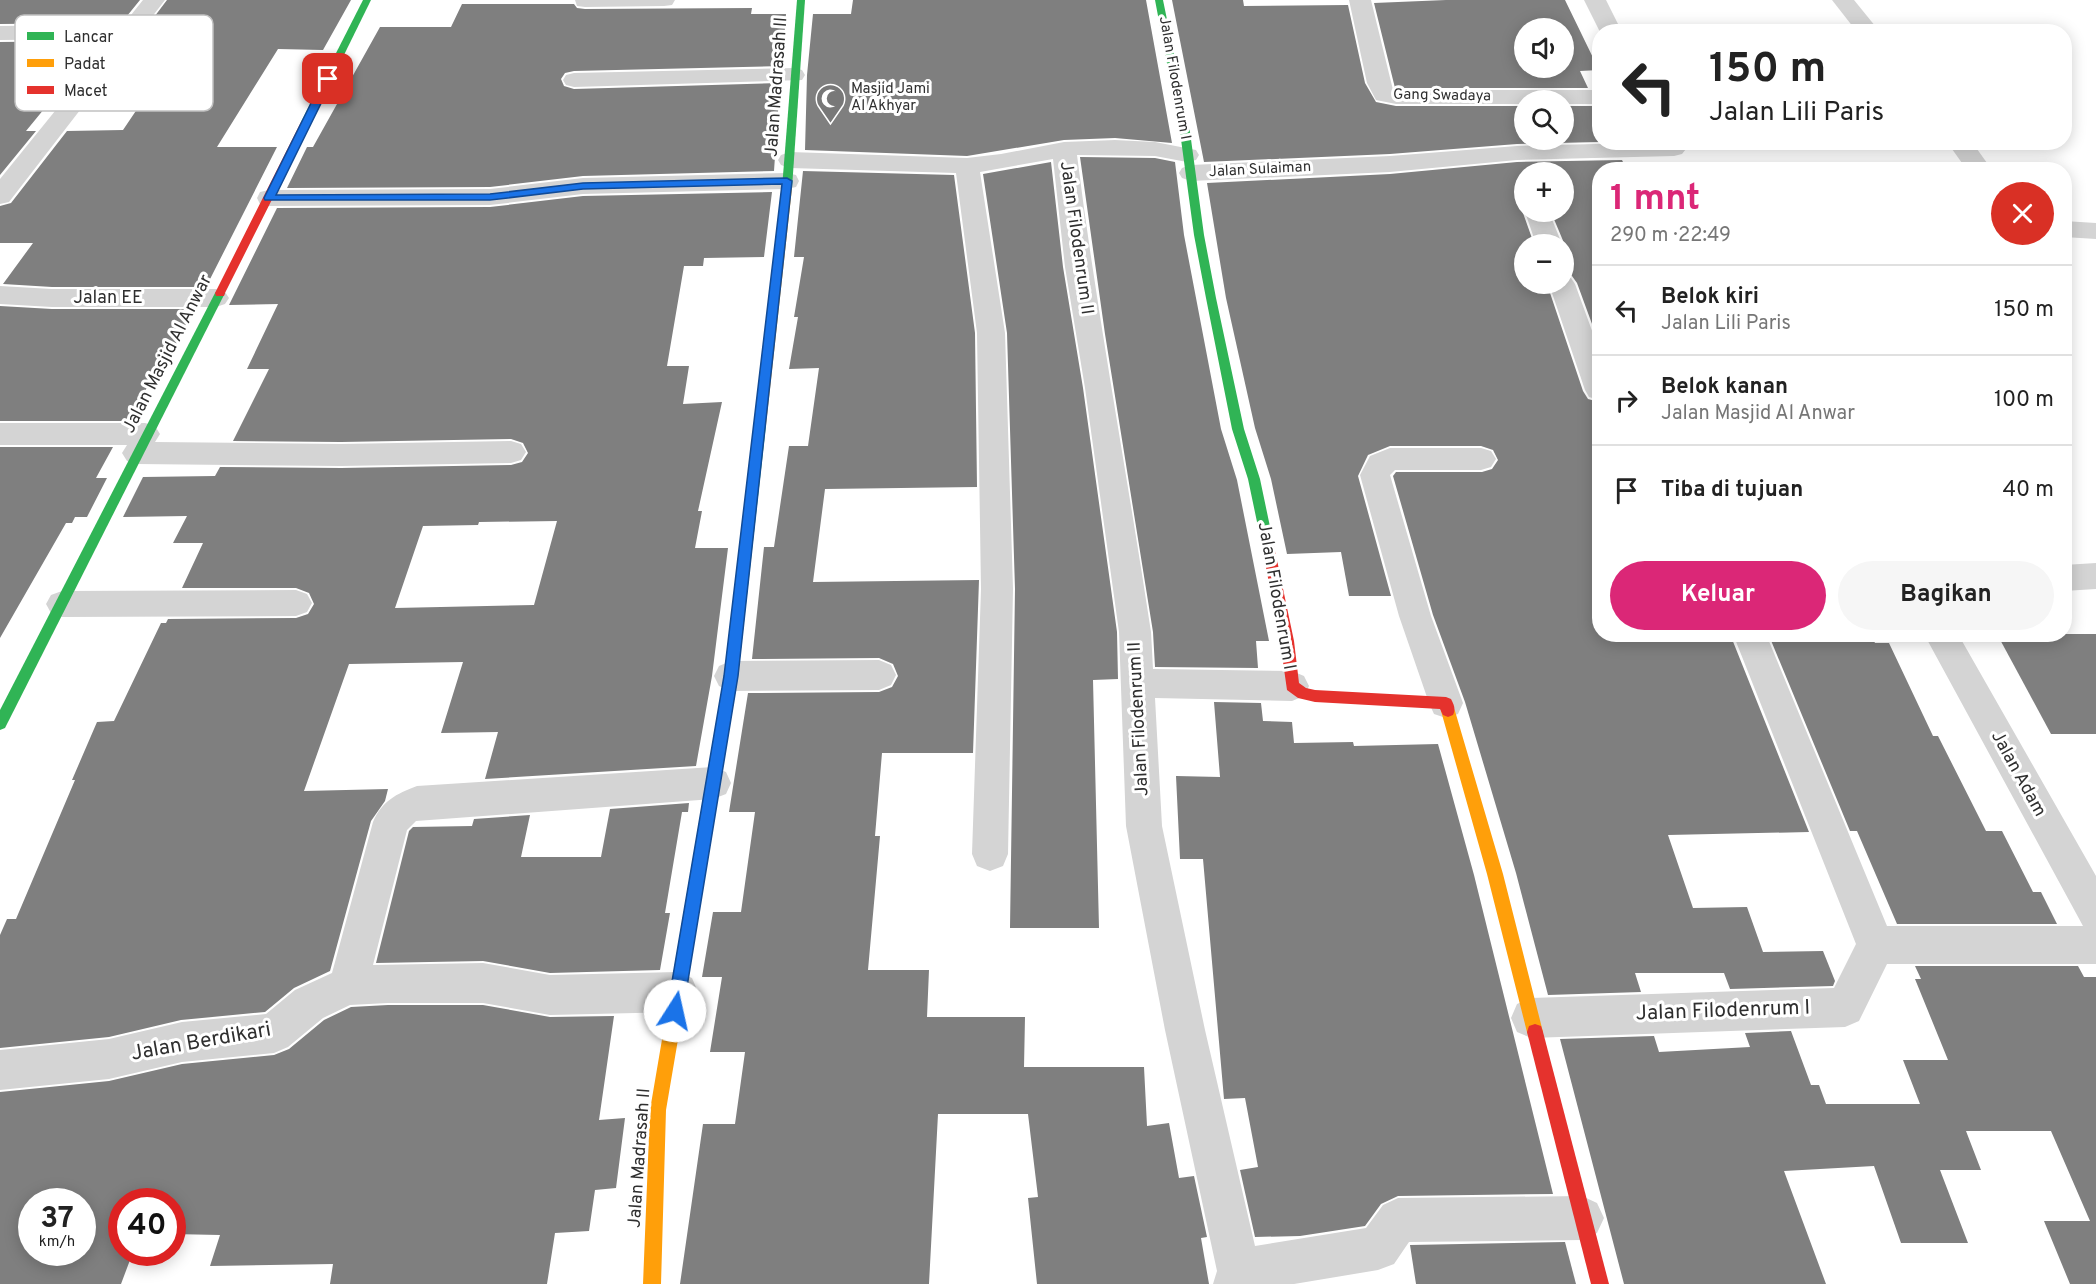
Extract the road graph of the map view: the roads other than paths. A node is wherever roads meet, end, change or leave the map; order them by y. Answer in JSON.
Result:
{"nodes":[{"id":1,"x":154,"y":0,"type":"edge"},
{"id":2,"x":367,"y":0,"type":"edge"},
{"id":3,"x":664,"y":0,"type":"edge"},
{"id":4,"x":801,"y":0,"type":"edge"},
{"id":5,"x":1159,"y":0,"type":"edge"},
{"id":6,"x":1360,"y":0,"type":"edge"},
{"id":7,"x":1595,"y":0,"type":"edge"},
{"id":8,"x":1843,"y":0,"type":"edge"},
{"id":9,"x":585,"y":1,"type":"edge"},
{"id":10,"x":142,"y":15,"type":"edge"},
{"id":11,"x":1607,"y":24,"type":"edge"},
{"id":12,"x":1862,"y":24,"type":"edge"},
{"id":13,"x":0,"y":33,"type":"edge"},
{"id":14,"x":15,"y":33,"type":"edge"},
{"id":15,"x":794,"y":75,"type":"junction"},
{"id":16,"x":574,"y":80,"type":"dead end"},
{"id":17,"x":1592,"y":97,"type":"edge"},
{"id":18,"x":65,"y":111,"type":"edge"},
{"id":19,"x":1064,"y":149,"type":"junction"},
{"id":20,"x":1677,"y":154,"type":"edge"},
{"id":21,"x":1551,"y":162,"type":"edge"},
{"id":22,"x":1189,"y":164,"type":"junction"},
{"id":23,"x":1514,"y":164,"type":"edge"},
{"id":24,"x":967,"y":166,"type":"junction"},
{"id":25,"x":789,"y":170,"type":"junction"},
{"id":26,"x":3,"y":187,"type":"edge"},
{"id":27,"x":269,"y":198,"type":"junction"},
{"id":28,"x":2072,"y":230,"type":"edge"},
{"id":29,"x":2096,"y":231,"type":"edge"},
{"id":30,"x":1565,"y":294,"type":"edge"},
{"id":31,"x":0,"y":295,"type":"edge"},
{"id":32,"x":216,"y":298,"type":"junction"},
{"id":33,"x":1592,"y":370,"type":"edge"},
{"id":34,"x":0,"y":434,"type":"edge"},
{"id":35,"x":141,"y":444,"type":"junction"},
{"id":36,"x":511,"y":452,"type":"dead end"},
{"id":37,"x":1481,"y":459,"type":"dead end"},
{"id":38,"x":2096,"y":576,"type":"edge"},
{"id":39,"x":2072,"y":578,"type":"edge"},
{"id":40,"x":296,"y":603,"type":"dead end"},
{"id":41,"x":62,"y":604,"type":"junction"},
{"id":42,"x":1752,"y":642,"type":"edge"},
{"id":43,"x":1944,"y":642,"type":"edge"},
{"id":44,"x":879,"y":675,"type":"dead end"},
{"id":45,"x":731,"y":676,"type":"junction"},
{"id":46,"x":1137,"y":683,"type":"junction"},
{"id":47,"x":1292,"y":686,"type":"junction"},
{"id":48,"x":1446,"y":703,"type":"junction"},
{"id":49,"x":0,"y":724,"type":"edge"},
{"id":50,"x":713,"y":783,"type":"junction"},
{"id":51,"x":990,"y":854,"type":"dead end"},
{"id":52,"x":2096,"y":913,"type":"edge"},
{"id":53,"x":1876,"y":945,"type":"junction"},
{"id":54,"x":2096,"y":945,"type":"edge"},
{"id":55,"x":348,"y":986,"type":"junction"},
{"id":56,"x":678,"y":992,"type":"junction"},
{"id":57,"x":1531,"y":1018,"type":"junction"},
{"id":58,"x":0,"y":1070,"type":"edge"},
{"id":59,"x":1582,"y":1218,"type":"junction"},
{"id":60,"x":1237,"y":1277,"type":"edge"},
{"id":61,"x":652,"y":1284,"type":"edge"},
{"id":62,"x":1600,"y":1284,"type":"edge"}],
"edges":[{"from":1,"to":10,"type":"street"},
{"from":2,"to":27,"type":"street","name":"Jalan Masjid Al Anwar"},
{"from":3,"to":9,"type":"street"},
{"from":4,"to":15,"type":"street","name":"Jalan Madrasah II"},
{"from":5,"to":22,"type":"street","name":"Jalan Filodenrum I"},
{"from":6,"to":17,"type":"street","name":"Gang Swadaya"},
{"from":7,"to":11,"type":"street"},
{"from":8,"to":12,"type":"street"},
{"from":13,"to":14,"type":"street"},
{"from":15,"to":16,"type":"street"},
{"from":15,"to":25,"type":"street","name":"Jalan Madrasah II"},
{"from":18,"to":26,"type":"street"},
{"from":19,"to":22,"type":"street","name":"Jalan Sulaiman"},
{"from":19,"to":24,"type":"street","name":"Jalan Sulaiman"},
{"from":19,"to":46,"type":"street","name":"Jalan Filodenrum II"},
{"from":20,"to":21,"type":"street","name":"Jalan Sulaiman"},
{"from":22,"to":23,"type":"street","name":"Jalan Sulaiman"},
{"from":22,"to":47,"type":"street","name":"Jalan Filodenrum I"},
{"from":24,"to":25,"type":"street","name":"Jalan Sulaiman"},
{"from":24,"to":51,"type":"street"},
{"from":25,"to":27,"type":"street","name":"Jalan Sulaiman"},
{"from":25,"to":45,"type":"street","name":"Jalan Madrasah II"},
{"from":27,"to":32,"type":"street","name":"Jalan Masjid Al Anwar"},
{"from":28,"to":29,"type":"street"},
{"from":30,"to":33,"type":"street"},
{"from":31,"to":32,"type":"street","name":"Jalan EE"},
{"from":32,"to":35,"type":"street","name":"Jalan Masjid Al Anwar"},
{"from":34,"to":35,"type":"street"},
{"from":35,"to":36,"type":"street"},
{"from":35,"to":41,"type":"street","name":"Jalan Masjid Al Anwar"},
{"from":37,"to":48,"type":"street"},
{"from":38,"to":39,"type":"street"},
{"from":40,"to":41,"type":"street"},
{"from":41,"to":49,"type":"street","name":"Jalan Masjid Al Anwar"},
{"from":42,"to":53,"type":"street"},
{"from":43,"to":52,"type":"street","name":"Jalan Adam"},
{"from":44,"to":45,"type":"street"},
{"from":45,"to":50,"type":"street","name":"Jalan Madrasah II"},
{"from":46,"to":47,"type":"street"},
{"from":46,"to":60,"type":"street","name":"Jalan Filodenrum II"},
{"from":47,"to":48,"type":"street","name":"Jalan Filodenrum I"},
{"from":48,"to":57,"type":"street"},
{"from":50,"to":55,"type":"street"},
{"from":50,"to":56,"type":"street","name":"Jalan Madrasah II"},
{"from":53,"to":54,"type":"street"},
{"from":53,"to":57,"type":"street","name":"Jalan Filodenrum I"},
{"from":55,"to":56,"type":"street","name":"Jalan Berdikari"},
{"from":55,"to":58,"type":"street","name":"Jalan Berdikari"},
{"from":56,"to":61,"type":"street","name":"Jalan Madrasah II"},
{"from":57,"to":59,"type":"street"},
{"from":59,"to":60,"type":"street"},
{"from":59,"to":62,"type":"street"}]}
